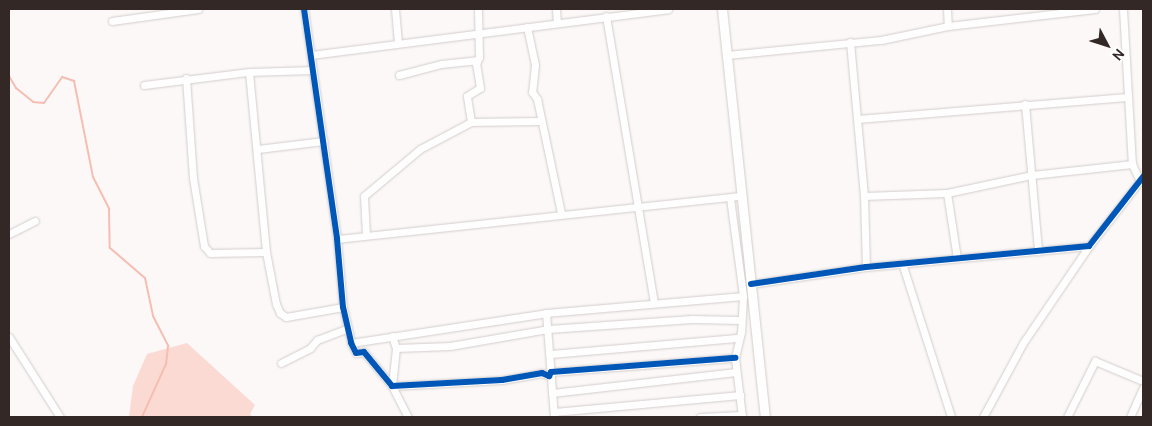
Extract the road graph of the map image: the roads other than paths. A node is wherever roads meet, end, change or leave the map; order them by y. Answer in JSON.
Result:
{"nodes":[{"id":1,"x":198,"y":9,"type":"edge"},
{"id":2,"x":304,"y":9,"type":"edge"},
{"id":3,"x":395,"y":9,"type":"edge"},
{"id":4,"x":478,"y":9,"type":"edge"},
{"id":5,"x":556,"y":9,"type":"edge"},
{"id":6,"x":668,"y":9,"type":"edge"},
{"id":7,"x":722,"y":9,"type":"edge"},
{"id":8,"x":947,"y":9,"type":"edge"},
{"id":9,"x":1095,"y":9,"type":"edge"},
{"id":10,"x":1122,"y":9,"type":"edge"},
{"id":11,"x":1047,"y":11,"type":"edge"},
{"id":12,"x":606,"y":16,"type":"junction"},
{"id":13,"x":112,"y":21,"type":"dead end"},
{"id":14,"x":557,"y":23,"type":"junction"},
{"id":15,"x":948,"y":26,"type":"junction"},
{"id":16,"x":527,"y":27,"type":"junction"},
{"id":17,"x":480,"y":33,"type":"junction"},
{"id":18,"x":398,"y":42,"type":"junction"},
{"id":19,"x":850,"y":42,"type":"junction"},
{"id":20,"x":311,"y":55,"type":"junction"},
{"id":21,"x":727,"y":55,"type":"junction"},
{"id":22,"x":477,"y":60,"type":"junction"},
{"id":23,"x":313,"y":70,"type":"junction"},
{"id":24,"x":249,"y":72,"type":"junction"},
{"id":25,"x":399,"y":75,"type":"dead end"},
{"id":26,"x":186,"y":78,"type":"junction"},
{"id":27,"x":144,"y":85,"type":"dead end"},
{"id":28,"x":1126,"y":97,"type":"junction"},
{"id":29,"x":1025,"y":104,"type":"junction"},
{"id":30,"x":858,"y":119,"type":"junction"},
{"id":31,"x":539,"y":121,"type":"junction"},
{"id":32,"x":471,"y":122,"type":"junction"},
{"id":33,"x":324,"y":141,"type":"junction"},
{"id":34,"x":258,"y":150,"type":"junction"},
{"id":35,"x":1132,"y":164,"type":"junction"},
{"id":36,"x":1032,"y":175,"type":"junction"},
{"id":37,"x":1142,"y":179,"type":"edge"},
{"id":38,"x":947,"y":192,"type":"junction"},
{"id":39,"x":742,"y":196,"type":"junction"},
{"id":40,"x":864,"y":196,"type":"junction"},
{"id":41,"x":730,"y":198,"type":"junction"},
{"id":42,"x":637,"y":205,"type":"junction"},
{"id":43,"x":561,"y":213,"type":"junction"},
{"id":44,"x":35,"y":221,"type":"dead end"},
{"id":45,"x":9,"y":234,"type":"edge"},
{"id":46,"x":366,"y":236,"type":"junction"},
{"id":47,"x":338,"y":239,"type":"junction"},
{"id":48,"x":1089,"y":246,"type":"junction"},
{"id":49,"x":1038,"y":251,"type":"junction"},
{"id":50,"x":266,"y":252,"type":"junction"},
{"id":51,"x":957,"y":258,"type":"junction"},
{"id":52,"x":902,"y":264,"type":"junction"},
{"id":53,"x":866,"y":267,"type":"junction"},
{"id":54,"x":751,"y":284,"type":"junction"},
{"id":55,"x":743,"y":296,"type":"junction"},
{"id":56,"x":654,"y":303,"type":"junction"},
{"id":57,"x":343,"y":307,"type":"junction"},
{"id":58,"x":546,"y":313,"type":"junction"},
{"id":59,"x":740,"y":320,"type":"junction"},
{"id":60,"x":348,"y":328,"type":"junction"},
{"id":61,"x":548,"y":329,"type":"junction"},
{"id":62,"x":392,"y":336,"type":"junction"},
{"id":63,"x":9,"y":337,"type":"edge"},
{"id":64,"x":739,"y":338,"type":"junction"},
{"id":65,"x":351,"y":343,"type":"junction"},
{"id":66,"x":396,"y":348,"type":"junction"},
{"id":67,"x":551,"y":354,"type":"junction"},
{"id":68,"x":735,"y":358,"type":"junction"},
{"id":69,"x":281,"y":363,"type":"dead end"},
{"id":70,"x":551,"y":372,"type":"junction"},
{"id":71,"x":736,"y":372,"type":"junction"},
{"id":72,"x":1143,"y":381,"type":"edge"},
{"id":73,"x":392,"y":386,"type":"junction"},
{"id":74,"x":552,"y":393,"type":"junction"},
{"id":75,"x":1142,"y":393,"type":"edge"},
{"id":76,"x":740,"y":395,"type":"junction"},
{"id":77,"x":554,"y":414,"type":"edge"},
{"id":78,"x":742,"y":416,"type":"edge"},
{"id":79,"x":60,"y":417,"type":"edge"},
{"id":80,"x":408,"y":417,"type":"edge"},
{"id":81,"x":700,"y":417,"type":"edge"},
{"id":82,"x":765,"y":417,"type":"edge"},
{"id":83,"x":951,"y":417,"type":"edge"},
{"id":84,"x":983,"y":417,"type":"edge"},
{"id":85,"x":1067,"y":417,"type":"edge"},
{"id":86,"x":1130,"y":417,"type":"edge"}],
"edges":[{"from":1,"to":13,"type":"street"},
{"from":2,"to":20,"type":"street"},
{"from":3,"to":18,"type":"street"},
{"from":4,"to":17,"type":"street"},
{"from":5,"to":14,"type":"street"},
{"from":6,"to":12,"type":"street"},
{"from":7,"to":21,"type":"main road"},
{"from":8,"to":15,"type":"street"},
{"from":9,"to":11,"type":"street"},
{"from":10,"to":28,"type":"street"},
{"from":11,"to":15,"type":"street"},
{"from":12,"to":14,"type":"street"},
{"from":12,"to":42,"type":"street"},
{"from":14,"to":16,"type":"street"},
{"from":15,"to":19,"type":"street"},
{"from":16,"to":17,"type":"street"},
{"from":16,"to":31,"type":"street"},
{"from":17,"to":18,"type":"street"},
{"from":17,"to":22,"type":"street"},
{"from":18,"to":20,"type":"street"},
{"from":19,"to":21,"type":"street"},
{"from":19,"to":30,"type":"street"},
{"from":20,"to":23,"type":"street"},
{"from":21,"to":39,"type":"main road"},
{"from":22,"to":25,"type":"street"},
{"from":22,"to":32,"type":"street"},
{"from":23,"to":24,"type":"street"},
{"from":23,"to":33,"type":"street"},
{"from":24,"to":26,"type":"street"},
{"from":24,"to":34,"type":"street"},
{"from":26,"to":27,"type":"street"},
{"from":26,"to":50,"type":"street"},
{"from":28,"to":29,"type":"street"},
{"from":28,"to":35,"type":"street"},
{"from":29,"to":30,"type":"street"},
{"from":29,"to":36,"type":"street"},
{"from":30,"to":40,"type":"street"},
{"from":31,"to":32,"type":"street"},
{"from":31,"to":43,"type":"street"},
{"from":32,"to":46,"type":"street"},
{"from":33,"to":34,"type":"street"},
{"from":33,"to":47,"type":"street"},
{"from":34,"to":50,"type":"street"},
{"from":35,"to":36,"type":"street"},
{"from":35,"to":37,"type":"street"},
{"from":36,"to":38,"type":"street"},
{"from":36,"to":49,"type":"street"},
{"from":37,"to":48,"type":"street"},
{"from":38,"to":40,"type":"street"},
{"from":38,"to":51,"type":"street"},
{"from":39,"to":41,"type":"street"},
{"from":39,"to":54,"type":"main road"},
{"from":40,"to":53,"type":"street"},
{"from":41,"to":42,"type":"street"},
{"from":41,"to":55,"type":"street"},
{"from":42,"to":43,"type":"street"},
{"from":42,"to":56,"type":"street"},
{"from":43,"to":46,"type":"street"},
{"from":44,"to":45,"type":"street"},
{"from":46,"to":47,"type":"street"},
{"from":47,"to":57,"type":"street"},
{"from":48,"to":49,"type":"street"},
{"from":48,"to":84,"type":"street"},
{"from":49,"to":51,"type":"street"},
{"from":50,"to":57,"type":"street"},
{"from":51,"to":52,"type":"street"},
{"from":52,"to":53,"type":"street"},
{"from":52,"to":83,"type":"street"},
{"from":53,"to":54,"type":"street"},
{"from":54,"to":82,"type":"main road"},
{"from":55,"to":56,"type":"street"},
{"from":55,"to":59,"type":"street"},
{"from":56,"to":58,"type":"street"},
{"from":57,"to":60,"type":"street"},
{"from":58,"to":61,"type":"street"},
{"from":58,"to":62,"type":"street"},
{"from":59,"to":61,"type":"street"},
{"from":59,"to":64,"type":"street"},
{"from":60,"to":65,"type":"street"},
{"from":60,"to":69,"type":"street"},
{"from":61,"to":66,"type":"street"},
{"from":61,"to":67,"type":"street"},
{"from":62,"to":65,"type":"street"},
{"from":62,"to":66,"type":"street"},
{"from":63,"to":79,"type":"street"},
{"from":64,"to":67,"type":"street"},
{"from":64,"to":68,"type":"street"},
{"from":65,"to":73,"type":"street"},
{"from":66,"to":73,"type":"street"},
{"from":67,"to":70,"type":"street"},
{"from":68,"to":70,"type":"street"},
{"from":68,"to":71,"type":"street"},
{"from":70,"to":73,"type":"street"},
{"from":70,"to":74,"type":"street"},
{"from":71,"to":74,"type":"street"},
{"from":71,"to":76,"type":"street"},
{"from":72,"to":85,"type":"street"},
{"from":73,"to":80,"type":"street"},
{"from":74,"to":77,"type":"street"},
{"from":75,"to":86,"type":"street"},
{"from":76,"to":77,"type":"street"},
{"from":76,"to":78,"type":"street"},
{"from":78,"to":81,"type":"street"}]}
